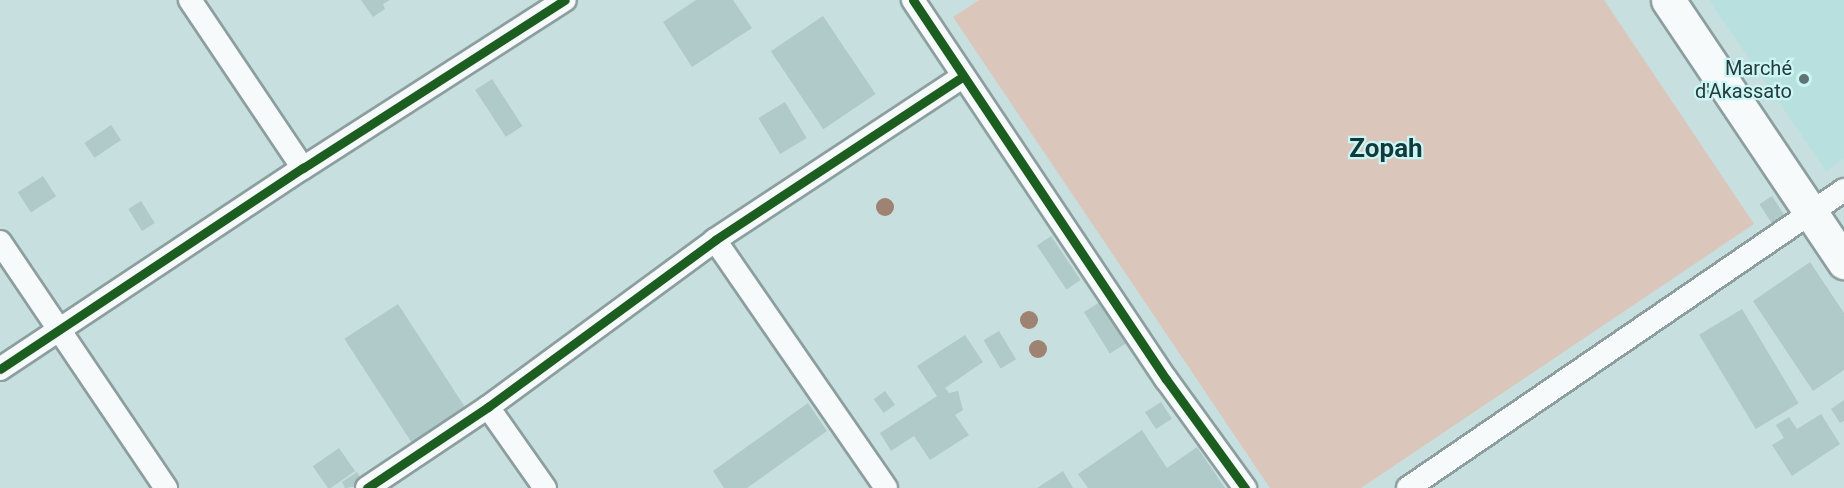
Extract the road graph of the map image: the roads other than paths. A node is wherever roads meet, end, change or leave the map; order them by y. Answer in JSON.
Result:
{"nodes":[{"id":1,"x":190,"y":0,"type":"edge"},
{"id":2,"x":565,"y":0,"type":"edge"},
{"id":3,"x":913,"y":0,"type":"edge"},
{"id":4,"x":1668,"y":0,"type":"edge"},
{"id":5,"x":962,"y":77,"type":"junction"},
{"id":6,"x":303,"y":168,"type":"junction"},
{"id":7,"x":1844,"y":190,"type":"edge"},
{"id":8,"x":1812,"y":212,"type":"junction"},
{"id":9,"x":715,"y":240,"type":"junction"},
{"id":10,"x":0,"y":242,"type":"edge"},
{"id":11,"x":1844,"y":261,"type":"edge"},
{"id":12,"x":58,"y":329,"type":"junction"},
{"id":13,"x":0,"y":369,"type":"edge"},
{"id":14,"x":488,"y":407,"type":"junction"},
{"id":15,"x":166,"y":488,"type":"edge"},
{"id":16,"x":368,"y":488,"type":"edge"},
{"id":17,"x":545,"y":488,"type":"edge"},
{"id":18,"x":886,"y":488,"type":"edge"},
{"id":19,"x":1245,"y":488,"type":"edge"},
{"id":20,"x":1408,"y":488,"type":"edge"}],
"edges":[{"from":1,"to":6,"type":"street"},
{"from":2,"to":6,"type":"street"},
{"from":3,"to":5,"type":"street"},
{"from":4,"to":8,"type":"street"},
{"from":5,"to":9,"type":"street"},
{"from":5,"to":19,"type":"street"},
{"from":6,"to":12,"type":"street"},
{"from":7,"to":8,"type":"street"},
{"from":8,"to":11,"type":"street"},
{"from":8,"to":20,"type":"street"},
{"from":9,"to":14,"type":"street"},
{"from":9,"to":18,"type":"street"},
{"from":10,"to":12,"type":"street"},
{"from":12,"to":13,"type":"street"},
{"from":12,"to":15,"type":"street"},
{"from":14,"to":16,"type":"street"},
{"from":14,"to":17,"type":"street"}]}
